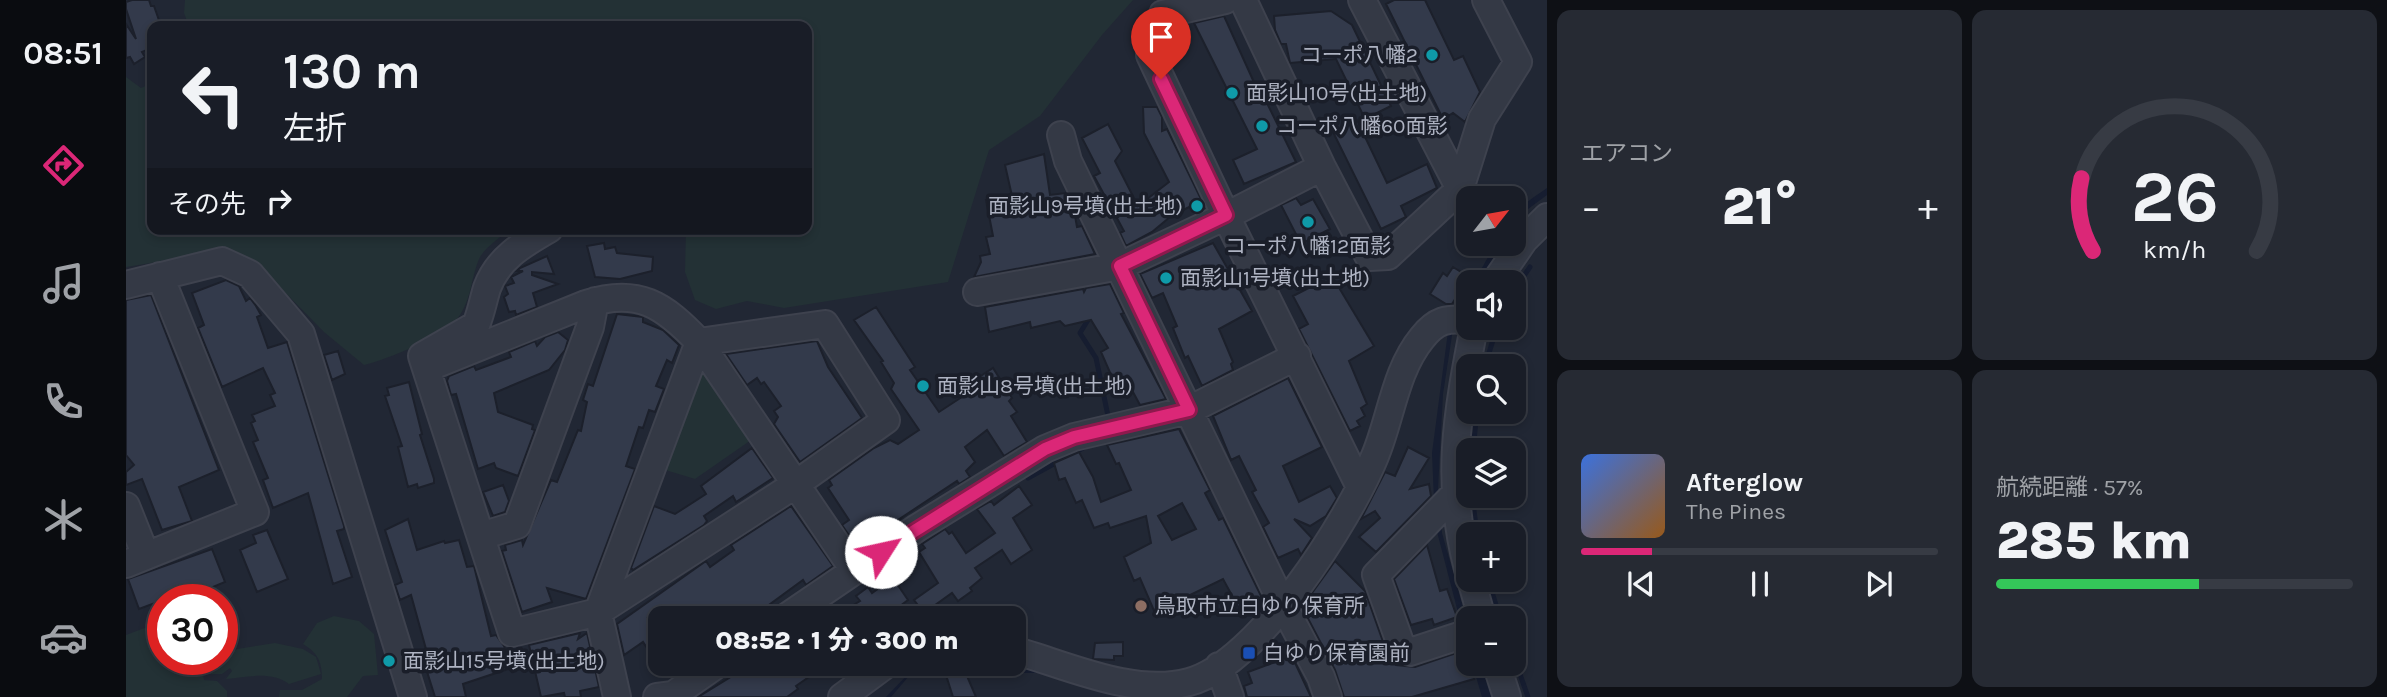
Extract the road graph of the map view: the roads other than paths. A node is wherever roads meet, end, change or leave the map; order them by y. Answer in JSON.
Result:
{"nodes":[{"id":1,"x":1225,"y":0,"type":"edge"},
{"id":2,"x":1243,"y":0,"type":"edge"},
{"id":3,"x":1362,"y":0,"type":"edge"},
{"id":4,"x":1486,"y":0,"type":"edge"},
{"id":5,"x":1061,"y":135,"type":"dead end"},
{"id":6,"x":1322,"y":167,"type":"junction"},
{"id":7,"x":1458,"y":186,"type":"edge"},
{"id":8,"x":1461,"y":186,"type":"edge"},
{"id":9,"x":1456,"y":193,"type":"edge"},
{"id":10,"x":1226,"y":215,"type":"junction"},
{"id":11,"x":1547,"y":217,"type":"edge"},
{"id":12,"x":539,"y":235,"type":"edge"},
{"id":13,"x":1120,"y":266,"type":"junction"},
{"id":14,"x":1503,"y":270,"type":"edge"},
{"id":15,"x":160,"y":276,"type":"junction"},
{"id":16,"x":126,"y":285,"type":"edge"},
{"id":17,"x":976,"y":292,"type":"dead end"},
{"id":18,"x":595,"y":301,"type":"junction"},
{"id":19,"x":1456,"y":319,"type":"edge"},
{"id":20,"x":1472,"y":340,"type":"edge"},
{"id":21,"x":699,"y":342,"type":"junction"},
{"id":22,"x":1297,"y":356,"type":"junction"},
{"id":23,"x":427,"y":368,"type":"junction"},
{"id":24,"x":1189,"y":410,"type":"junction"},
{"id":25,"x":1456,"y":438,"type":"edge"},
{"id":26,"x":796,"y":484,"type":"junction"},
{"id":27,"x":1360,"y":487,"type":"junction"},
{"id":28,"x":1456,"y":493,"type":"edge"},
{"id":29,"x":126,"y":506,"type":"edge"},
{"id":30,"x":481,"y":536,"type":"junction"},
{"id":31,"x":136,"y":560,"type":"edge"},
{"id":32,"x":854,"y":570,"type":"junction"},
{"id":33,"x":1283,"y":605,"type":"junction"},
{"id":34,"x":802,"y":606,"type":"edge"},
{"id":35,"x":598,"y":612,"type":"junction"},
{"id":36,"x":1456,"y":638,"type":"edge"},
{"id":37,"x":1026,"y":654,"type":"edge"},
{"id":38,"x":1219,"y":666,"type":"junction"},
{"id":39,"x":700,"y":676,"type":"edge"},
{"id":40,"x":870,"y":676,"type":"edge"},
{"id":41,"x":1500,"y":676,"type":"edge"},
{"id":42,"x":413,"y":697,"type":"edge"},
{"id":43,"x":617,"y":697,"type":"edge"},
{"id":44,"x":657,"y":697,"type":"edge"},
{"id":45,"x":842,"y":697,"type":"edge"},
{"id":46,"x":1230,"y":697,"type":"edge"},
{"id":47,"x":1328,"y":697,"type":"edge"},
{"id":48,"x":1507,"y":697,"type":"edge"}],
"edges":[{"from":1,"to":10,"type":"street"},
{"from":2,"to":6,"type":"street"},
{"from":3,"to":7,"type":"street"},
{"from":4,"to":8,"type":"street"},
{"from":5,"to":13,"type":"street"},
{"from":6,"to":9,"type":"street"},
{"from":6,"to":10,"type":"street"},
{"from":10,"to":13,"type":"street"},
{"from":10,"to":22,"type":"street"},
{"from":11,"to":14,"type":"street"},
{"from":12,"to":23,"type":"street"},
{"from":13,"to":17,"type":"street"},
{"from":13,"to":24,"type":"street"},
{"from":15,"to":16,"type":"street"},
{"from":15,"to":31,"type":"street"},
{"from":15,"to":42,"type":"street"},
{"from":18,"to":21,"type":"street"},
{"from":18,"to":23,"type":"street"},
{"from":18,"to":30,"type":"street"},
{"from":19,"to":27,"type":"street"},
{"from":20,"to":25,"type":"street"},
{"from":21,"to":26,"type":"street"},
{"from":21,"to":26,"type":"street"},
{"from":21,"to":35,"type":"street"},
{"from":22,"to":24,"type":"street"},
{"from":22,"to":27,"type":"street"},
{"from":23,"to":30,"type":"street"},
{"from":24,"to":32,"type":"street"},
{"from":24,"to":33,"type":"street"},
{"from":26,"to":32,"type":"street"},
{"from":26,"to":35,"type":"street"},
{"from":27,"to":33,"type":"street"},
{"from":28,"to":36,"type":"street"},
{"from":29,"to":31,"type":"street"},
{"from":30,"to":35,"type":"street"},
{"from":32,"to":34,"type":"street"},
{"from":33,"to":38,"type":"street"},
{"from":33,"to":47,"type":"street"},
{"from":35,"to":43,"type":"street"},
{"from":37,"to":38,"type":"street"},
{"from":38,"to":46,"type":"street"},
{"from":39,"to":44,"type":"street"},
{"from":40,"to":45,"type":"street"},
{"from":41,"to":48,"type":"street"}]}
